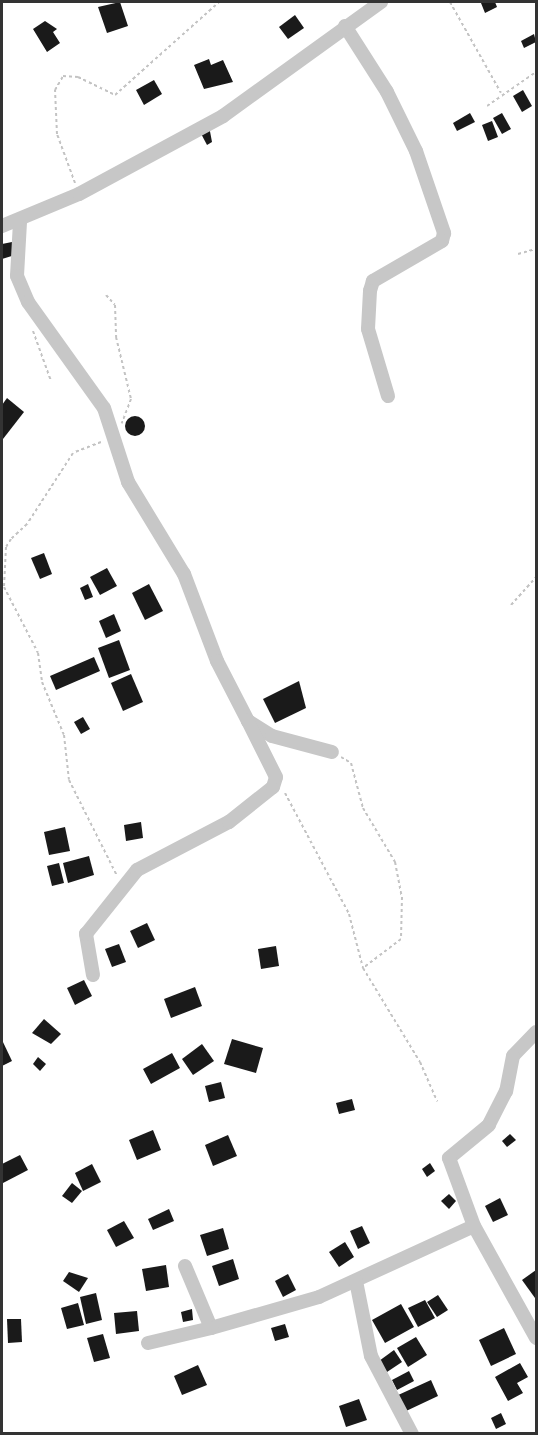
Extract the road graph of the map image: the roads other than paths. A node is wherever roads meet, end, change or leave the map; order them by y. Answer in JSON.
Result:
{"nodes":[{"id":1,"x":381,"y":2,"type":"edge"},
{"id":2,"x":345,"y":26,"type":"junction"},
{"id":3,"x":20,"y":222,"type":"junction"},
{"id":4,"x":2,"y":226,"type":"edge"},
{"id":5,"x":388,"y":396,"type":"dead end"},
{"id":6,"x":248,"y":721,"type":"junction"},
{"id":7,"x":332,"y":752,"type":"road end"},
{"id":8,"x":93,"y":975,"type":"dead end"},
{"id":9,"x":537,"y":1032,"type":"edge"},
{"id":10,"x":474,"y":1226,"type":"junction"},
{"id":11,"x":184,"y":1266,"type":"dead end"},
{"id":12,"x":356,"y":1281,"type":"junction"},
{"id":13,"x":212,"y":1328,"type":"junction"},
{"id":14,"x":537,"y":1338,"type":"edge"},
{"id":15,"x":148,"y":1343,"type":"dead end"},
{"id":16,"x":412,"y":1434,"type":"edge"}],
"edges":[{"from":1,"to":2,"type":"street"},
{"from":2,"to":3,"type":"street"},
{"from":2,"to":5,"type":"street"},
{"from":3,"to":4,"type":"street"},
{"from":3,"to":6,"type":"street"},
{"from":6,"to":7,"type":"street"},
{"from":6,"to":8,"type":"street"},
{"from":9,"to":10,"type":"street"},
{"from":10,"to":12,"type":"street"},
{"from":10,"to":14,"type":"street"},
{"from":11,"to":13,"type":"street"},
{"from":12,"to":13,"type":"street"},
{"from":12,"to":16,"type":"street"},
{"from":13,"to":15,"type":"street"}]}
